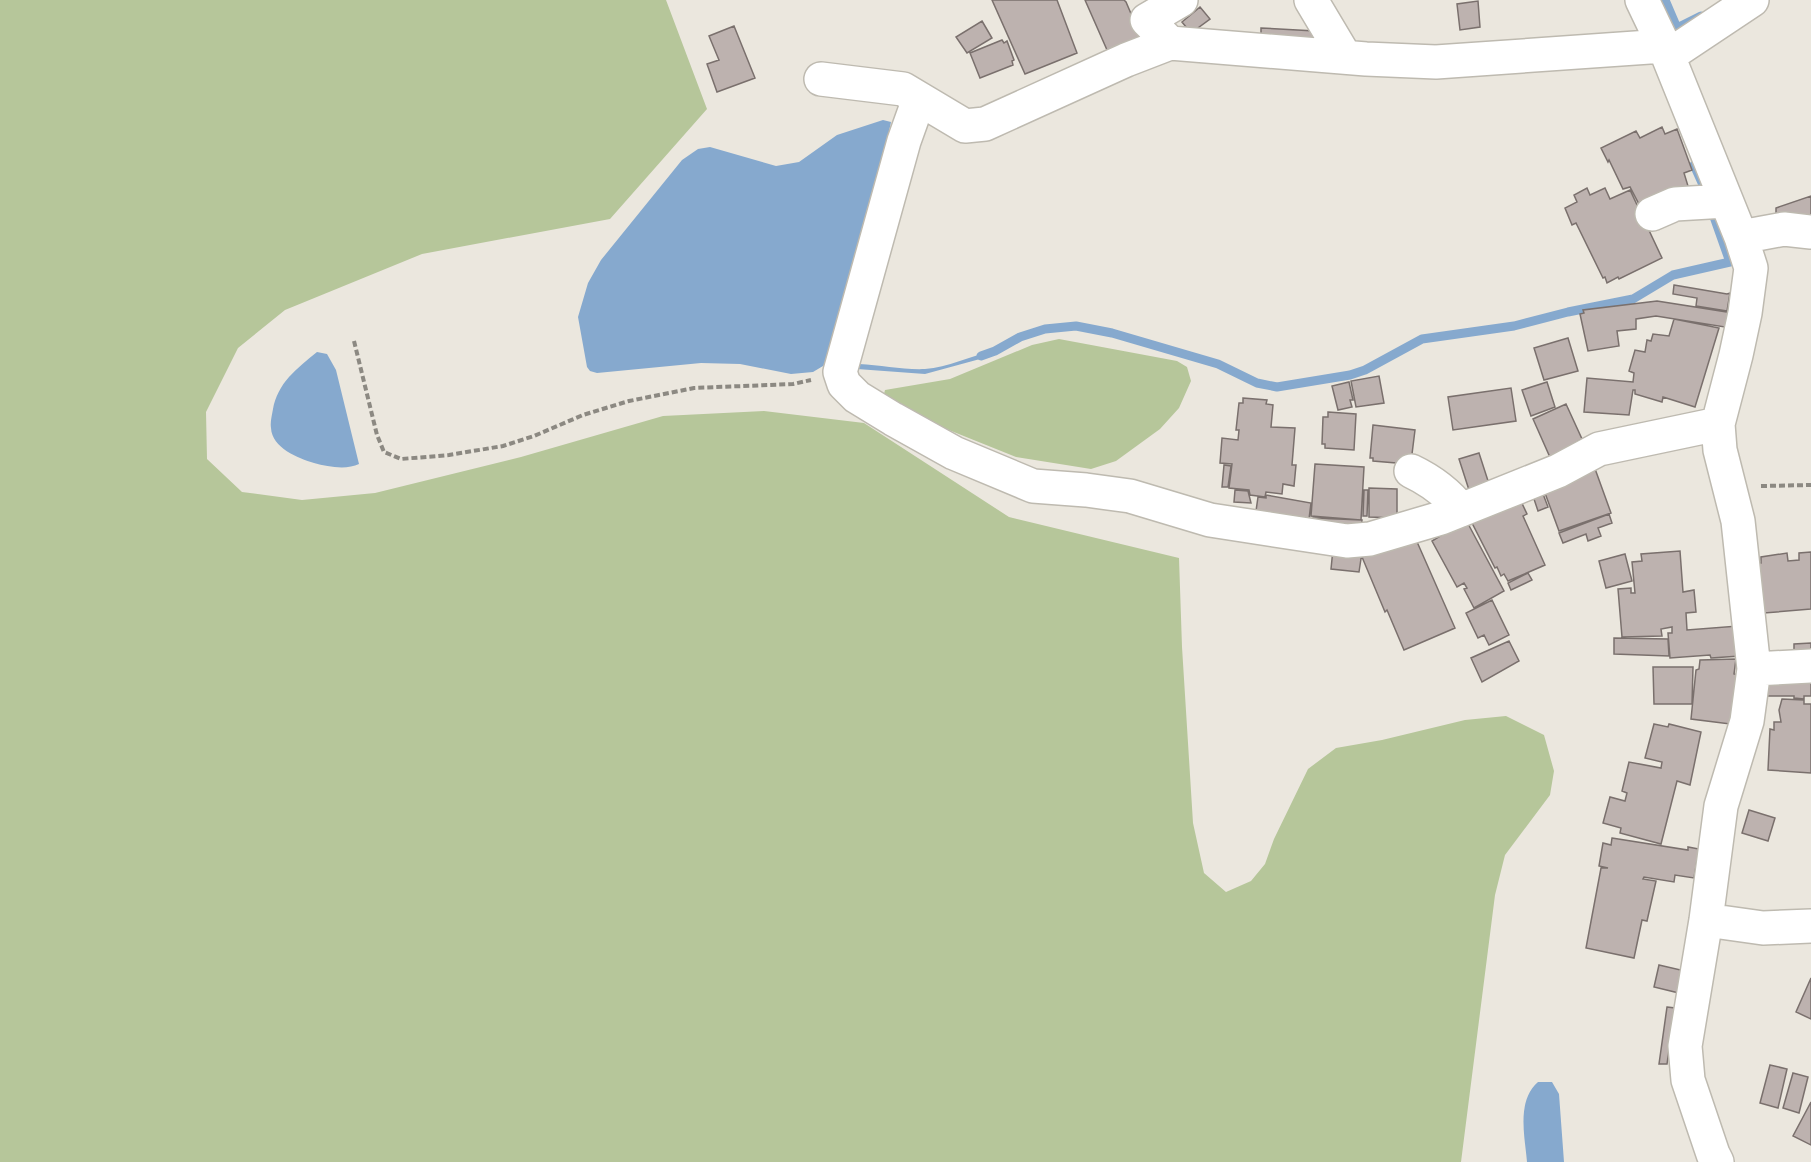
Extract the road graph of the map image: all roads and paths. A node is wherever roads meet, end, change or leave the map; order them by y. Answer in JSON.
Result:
{"nodes":[{"id":1,"x":1182,"y":0,"type":"edge"},
{"id":2,"x":1311,"y":0,"type":"edge"},
{"id":3,"x":1642,"y":0,"type":"edge"},
{"id":4,"x":1752,"y":0,"type":"edge"},
{"id":5,"x":1170,"y":43,"type":"junction"},
{"id":6,"x":1666,"y":51,"type":"junction"},
{"id":7,"x":1345,"y":57,"type":"junction"},
{"id":8,"x":821,"y":79,"type":"dead end"},
{"id":9,"x":920,"y":99,"type":"junction"},
{"id":10,"x":1726,"y":201,"type":"junction"},
{"id":11,"x":1652,"y":213,"type":"dead end"},
{"id":12,"x":1811,"y":232,"type":"edge"},
{"id":13,"x":1741,"y":237,"type":"junction"},
{"id":14,"x":354,"y":341,"type":"dead end"},
{"id":15,"x":840,"y":372,"type":"junction"},
{"id":16,"x":1718,"y":424,"type":"junction"},
{"id":17,"x":1412,"y":471,"type":"dead end"},
{"id":18,"x":1811,"y":485,"type":"edge"},
{"id":19,"x":1730,"y":488,"type":"junction"},
{"id":20,"x":1461,"y":510,"type":"junction"},
{"id":21,"x":1811,"y":666,"type":"edge"},
{"id":22,"x":1754,"y":669,"type":"junction"},
{"id":23,"x":1706,"y":920,"type":"junction"},
{"id":24,"x":1811,"y":926,"type":"edge"},
{"id":25,"x":1718,"y":1162,"type":"edge"}],
"edges":[{"from":1,"to":5,"type":"street"},
{"from":2,"to":7,"type":"street"},
{"from":3,"to":6,"type":"street"},
{"from":4,"to":6,"type":"street"},
{"from":5,"to":7,"type":"street"},
{"from":5,"to":9,"type":"street"},
{"from":6,"to":7,"type":"street"},
{"from":6,"to":10,"type":"street"},
{"from":8,"to":9,"type":"street"},
{"from":9,"to":15,"type":"street"},
{"from":10,"to":11,"type":"street"},
{"from":10,"to":13,"type":"street"},
{"from":12,"to":13,"type":"street"},
{"from":13,"to":16,"type":"street"},
{"from":14,"to":15,"type":"path"},
{"from":15,"to":20,"type":"street"},
{"from":16,"to":19,"type":"street"},
{"from":16,"to":20,"type":"street"},
{"from":17,"to":20,"type":"street"},
{"from":18,"to":19,"type":"path"},
{"from":19,"to":22,"type":"street"},
{"from":21,"to":22,"type":"street"},
{"from":22,"to":23,"type":"street"},
{"from":23,"to":24,"type":"street"},
{"from":23,"to":25,"type":"street"}]}
